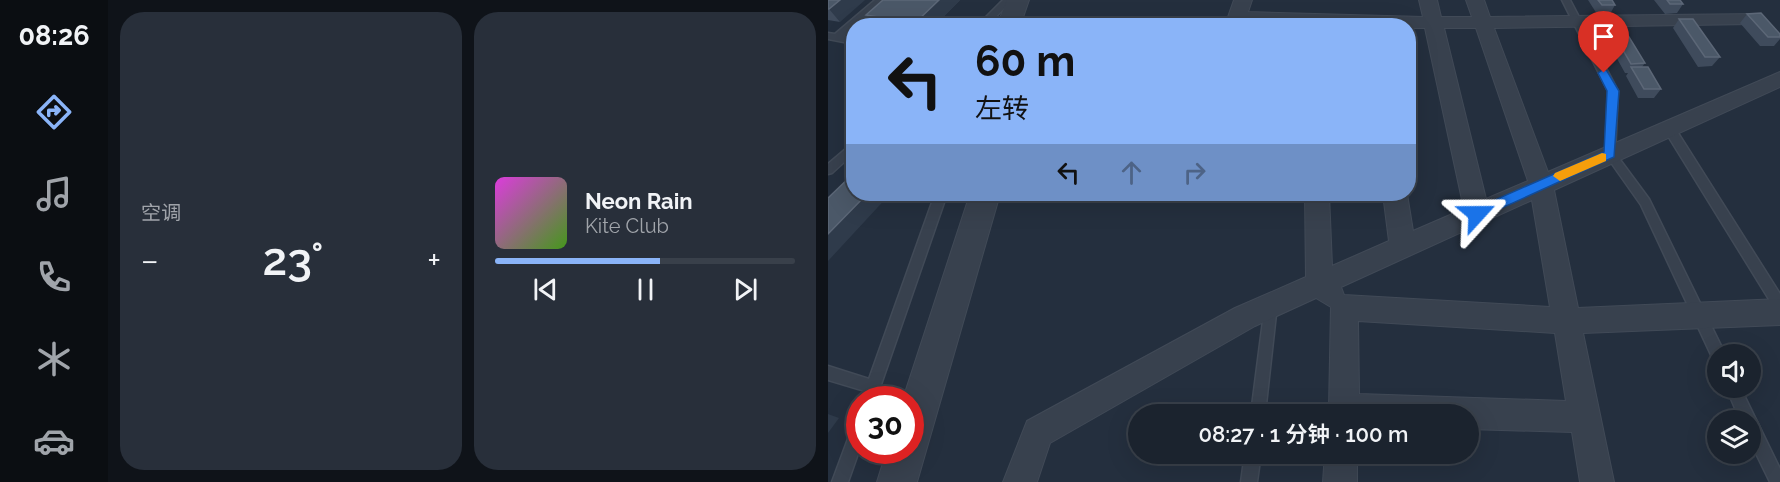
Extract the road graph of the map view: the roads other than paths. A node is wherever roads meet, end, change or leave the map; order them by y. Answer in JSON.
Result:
{"nodes":[{"id":1,"x":880,"y":0,"type":"edge"},
{"id":2,"x":1008,"y":0,"type":"edge"},
{"id":3,"x":1018,"y":0,"type":"edge"},
{"id":4,"x":1243,"y":0,"type":"edge"},
{"id":5,"x":1313,"y":0,"type":"edge"},
{"id":6,"x":1365,"y":0,"type":"edge"},
{"id":7,"x":1428,"y":0,"type":"edge"},
{"id":8,"x":1475,"y":0,"type":"edge"},
{"id":9,"x":1566,"y":0,"type":"edge"},
{"id":10,"x":857,"y":18,"type":"edge"},
{"id":11,"x":989,"y":18,"type":"edge"},
{"id":12,"x":1011,"y":18,"type":"edge"},
{"id":13,"x":1242,"y":18,"type":"edge"},
{"id":14,"x":1314,"y":18,"type":"edge"},
{"id":15,"x":1368,"y":18,"type":"edge"},
{"id":16,"x":1753,"y":18,"type":"edge"},
{"id":17,"x":1577,"y":20,"type":"junction"},
{"id":18,"x":1483,"y":22,"type":"junction"},
{"id":19,"x":1416,"y":23,"type":"edge"},
{"id":20,"x":1433,"y":23,"type":"junction"},
{"id":21,"x":846,"y":26,"type":"edge"},
{"id":22,"x":832,"y":37,"type":"edge"},
{"id":23,"x":1780,"y":79,"type":"edge"},
{"id":24,"x":1670,"y":128,"type":"junction"},
{"id":25,"x":846,"y":153,"type":"edge"},
{"id":26,"x":1610,"y":154,"type":"junction"},
{"id":27,"x":828,"y":170,"type":"edge"},
{"id":28,"x":1541,"y":185,"type":"junction"},
{"id":29,"x":939,"y":201,"type":"edge"},
{"id":30,"x":983,"y":201,"type":"edge"},
{"id":31,"x":1317,"y":201,"type":"edge"},
{"id":32,"x":1396,"y":201,"type":"edge"},
{"id":33,"x":1477,"y":214,"type":"junction"},
{"id":34,"x":1403,"y":246,"type":"junction"},
{"id":35,"x":1319,"y":284,"type":"junction"},
{"id":36,"x":1272,"y":305,"type":"junction"},
{"id":37,"x":1780,"y":305,"type":"edge"},
{"id":38,"x":1344,"y":308,"type":"junction"},
{"id":39,"x":1780,"y":312,"type":"edge"},
{"id":40,"x":1699,"y":315,"type":"junction"},
{"id":41,"x":1567,"y":321,"type":"junction"},
{"id":42,"x":1713,"y":344,"type":"edge"},
{"id":43,"x":828,"y":373,"type":"edge"},
{"id":44,"x":856,"y":386,"type":"edge"},
{"id":45,"x":873,"y":386,"type":"edge"},
{"id":46,"x":924,"y":392,"type":"edge"},
{"id":47,"x":1259,"y":404,"type":"edge"},
{"id":48,"x":1344,"y":404,"type":"edge"},
{"id":49,"x":1479,"y":414,"type":"edge"},
{"id":50,"x":1585,"y":417,"type":"junction"},
{"id":51,"x":1761,"y":447,"type":"edge"},
{"id":52,"x":846,"y":464,"type":"edge"},
{"id":53,"x":903,"y":464,"type":"edge"},
{"id":54,"x":1251,"y":464,"type":"edge"},
{"id":55,"x":1341,"y":464,"type":"edge"},
{"id":56,"x":840,"y":482,"type":"edge"},
{"id":57,"x":897,"y":482,"type":"edge"},
{"id":58,"x":1020,"y":482,"type":"edge"},
{"id":59,"x":1249,"y":482,"type":"edge"},
{"id":60,"x":1340,"y":482,"type":"edge"},
{"id":61,"x":1597,"y":482,"type":"edge"},
{"id":62,"x":1778,"y":482,"type":"edge"}],
"edges":[{"from":1,"to":10,"type":"lane"},
{"from":2,"to":11,"type":"lane"},
{"from":3,"to":12,"type":"street"},
{"from":4,"to":13,"type":"street"},
{"from":5,"to":14,"type":"street"},
{"from":6,"to":15,"type":"street"},
{"from":7,"to":20,"type":"street"},
{"from":8,"to":18,"type":"street"},
{"from":9,"to":17,"type":"lane"},
{"from":16,"to":17,"type":"street"},
{"from":17,"to":18,"type":"street"},
{"from":17,"to":26,"type":"lane"},
{"from":18,"to":20,"type":"street"},
{"from":18,"to":28,"type":"street"},
{"from":19,"to":20,"type":"street"},
{"from":20,"to":33,"type":"street"},
{"from":21,"to":22,"type":"lane"},
{"from":23,"to":24,"type":"street"},
{"from":24,"to":26,"type":"street"},
{"from":24,"to":37,"type":"lane"},
{"from":25,"to":27,"type":"lane"},
{"from":26,"to":28,"type":"street"},
{"from":26,"to":40,"type":"lane"},
{"from":28,"to":33,"type":"street"},
{"from":28,"to":41,"type":"street"},
{"from":29,"to":45,"type":"lane"},
{"from":30,"to":46,"type":"street"},
{"from":31,"to":35,"type":"street"},
{"from":32,"to":34,"type":"street"},
{"from":33,"to":34,"type":"street"},
{"from":34,"to":35,"type":"street"},
{"from":35,"to":36,"type":"street"},
{"from":35,"to":38,"type":"street"},
{"from":36,"to":47,"type":"lane"},
{"from":36,"to":58,"type":"street"},
{"from":38,"to":41,"type":"street"},
{"from":38,"to":48,"type":"street"},
{"from":39,"to":40,"type":"street"},
{"from":40,"to":41,"type":"street"},
{"from":40,"to":42,"type":"lane"},
{"from":41,"to":50,"type":"street"},
{"from":43,"to":44,"type":"lane"},
{"from":49,"to":50,"type":"street"},
{"from":50,"to":61,"type":"street"},
{"from":51,"to":62,"type":"lane"},
{"from":52,"to":56,"type":"lane"},
{"from":53,"to":57,"type":"street"},
{"from":54,"to":59,"type":"lane"},
{"from":55,"to":60,"type":"street"}]}
